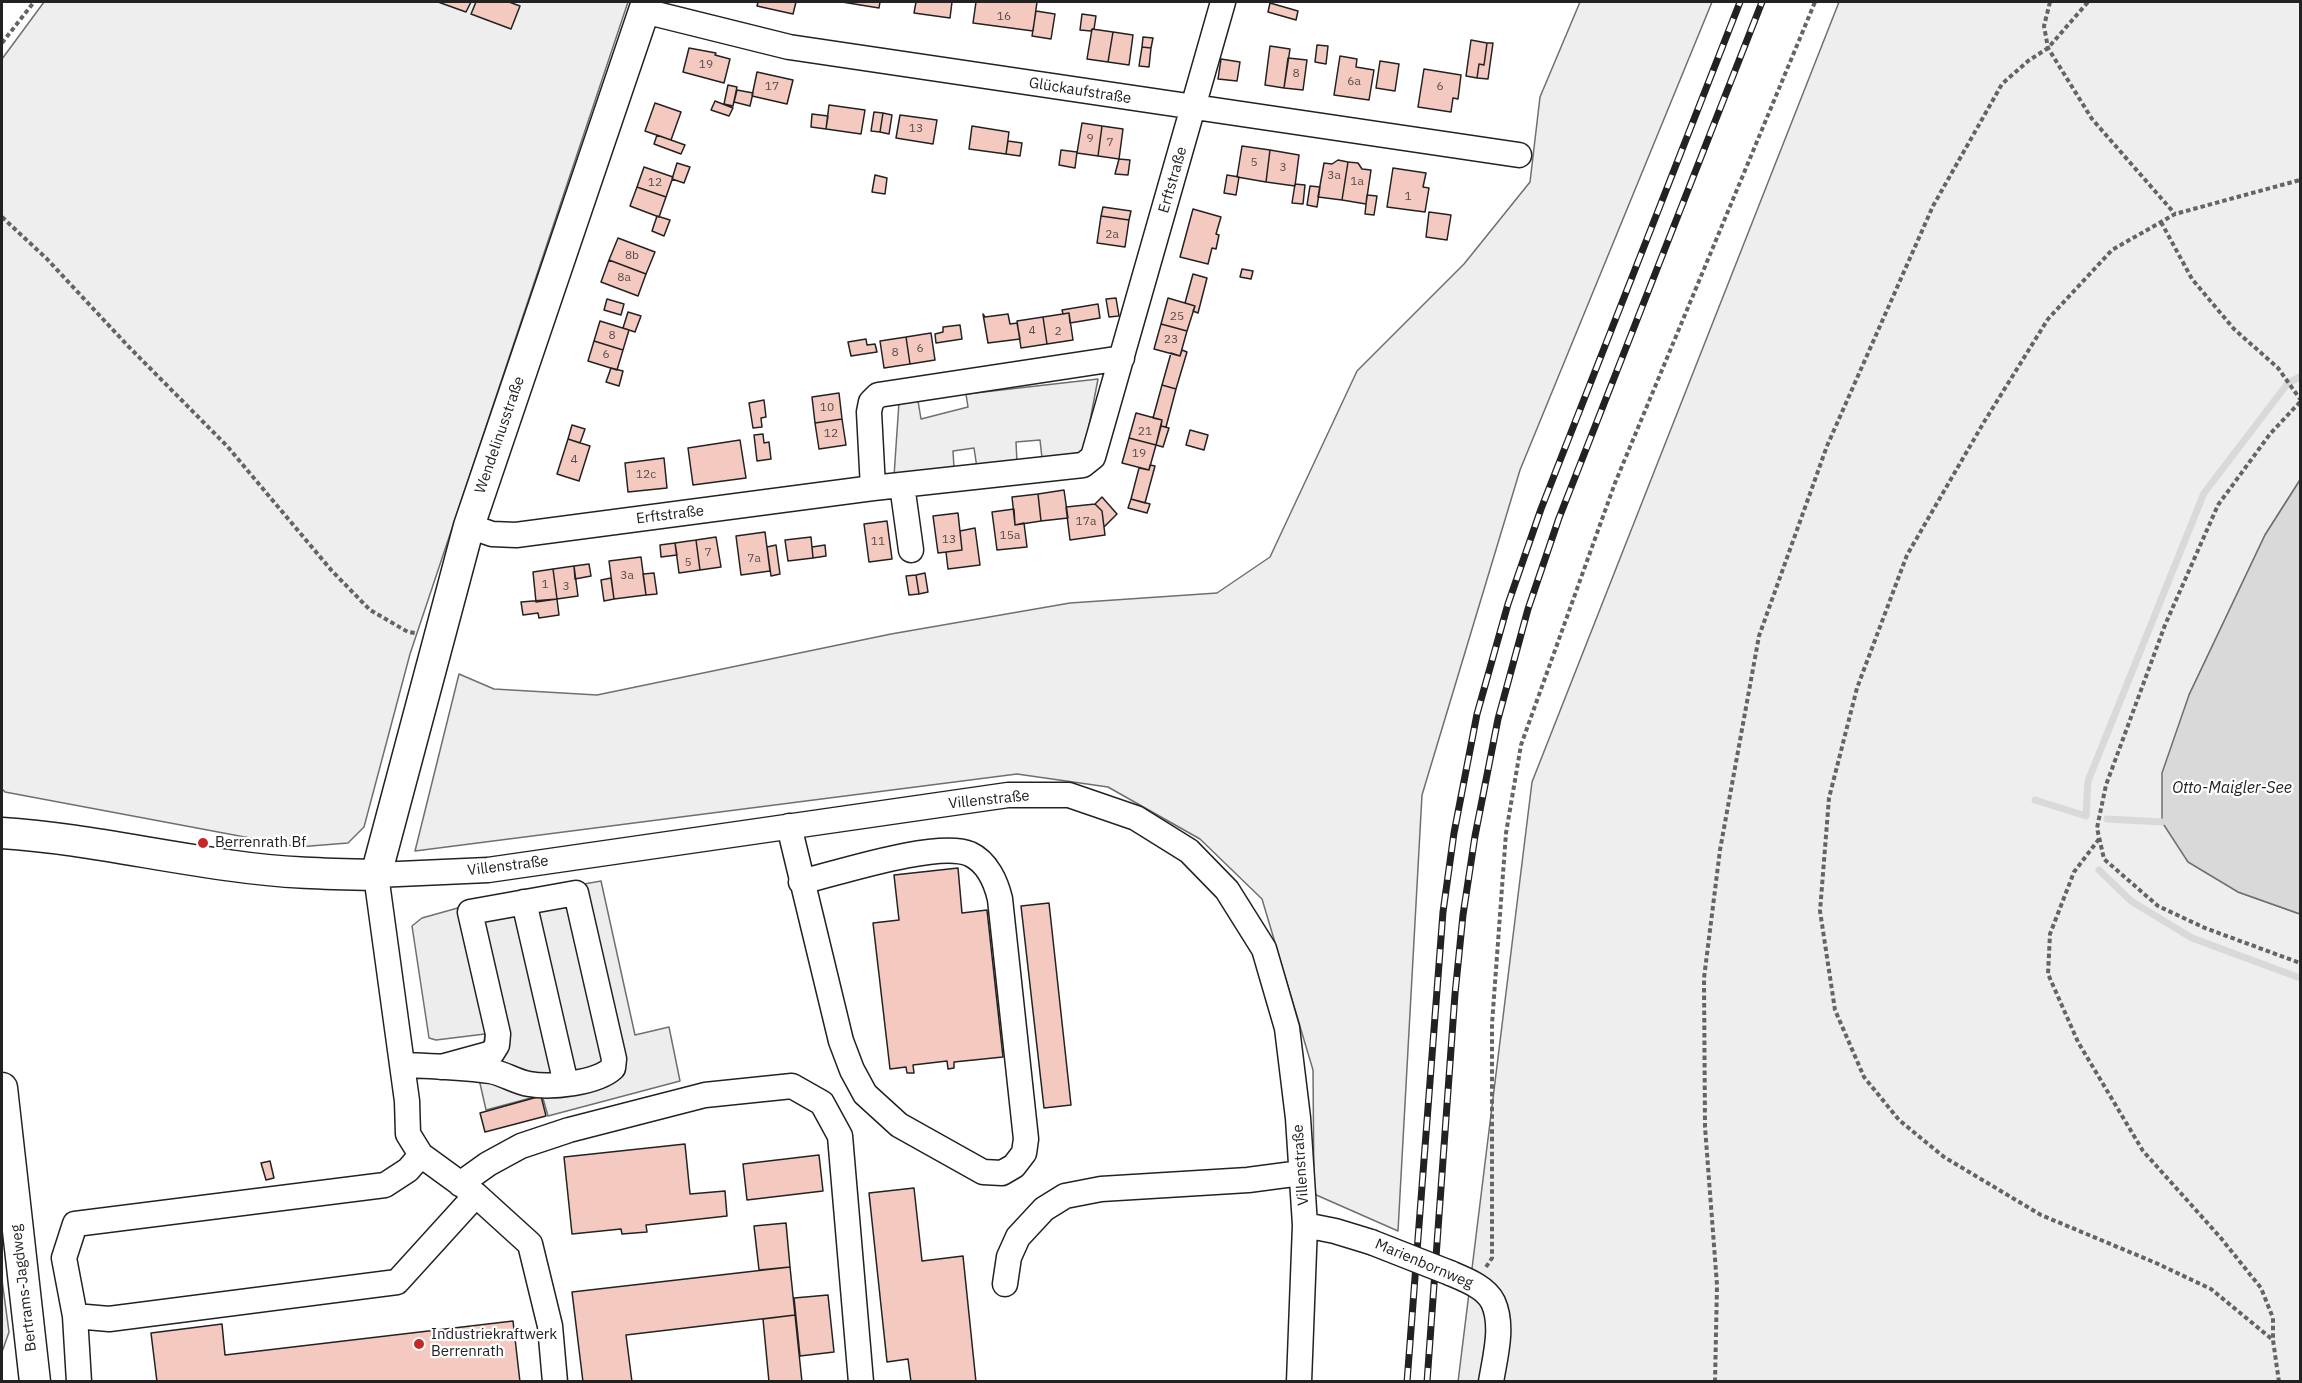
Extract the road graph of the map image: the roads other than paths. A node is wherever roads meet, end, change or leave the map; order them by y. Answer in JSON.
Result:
{"nodes":[{"id":1,"x":1223,"y":2,"type":"edge"},
{"id":2,"x":643,"y":5,"type":"edge"},
{"id":3,"x":1193,"y":108,"type":"junction"},
{"id":4,"x":1519,"y":155,"type":"dead end"},
{"id":5,"x":1122,"y":358,"type":"junction"},
{"id":6,"x":902,"y":485,"type":"junction"},
{"id":7,"x":873,"y":488,"type":"junction"},
{"id":8,"x":469,"y":526,"type":"junction"},
{"id":9,"x":911,"y":550,"type":"dead end"},
{"id":10,"x":789,"y":826,"type":"junction"},
{"id":11,"x":2,"y":833,"type":"edge"},
{"id":12,"x":376,"y":875,"type":"junction"},
{"id":13,"x":801,"y":882,"type":"junction"},
{"id":14,"x":524,"y":902,"type":"junction"},
{"id":15,"x":402,"y":1065,"type":"junction"},
{"id":16,"x":441,"y":1067,"type":"junction"},
{"id":17,"x":566,"y":1084,"type":"junction"},
{"id":18,"x":2,"y":1088,"type":"edge"},
{"id":19,"x":421,"y":1155,"type":"junction"},
{"id":20,"x":1301,"y":1173,"type":"junction"},
{"id":21,"x":468,"y":1189,"type":"junction"},
{"id":22,"x":1305,"y":1226,"type":"junction"},
{"id":23,"x":1005,"y":1284,"type":"dead end"},
{"id":24,"x":75,"y":1316,"type":"junction"},
{"id":25,"x":35,"y":1382,"type":"edge"},
{"id":26,"x":79,"y":1382,"type":"edge"},
{"id":27,"x":555,"y":1382,"type":"edge"},
{"id":28,"x":861,"y":1382,"type":"edge"},
{"id":29,"x":1299,"y":1382,"type":"edge"},
{"id":30,"x":1491,"y":1382,"type":"edge"}],
"edges":[{"from":1,"to":3,"type":"street","name":"Erftstraße"},
{"from":2,"to":3,"type":"street","name":"Glückaufstraße"},
{"from":2,"to":8,"type":"main road","name":"Wendelinusstraße"},
{"from":3,"to":4,"type":"street","name":"Glückaufstraße"},
{"from":3,"to":5,"type":"street","name":"Erftstraße"},
{"from":5,"to":6,"type":"street","name":"Erftstraße"},
{"from":5,"to":7,"type":"street"},
{"from":6,"to":7,"type":"street","name":"Erftstraße"},
{"from":6,"to":9,"type":"street"},
{"from":7,"to":8,"type":"street","name":"Erftstraße"},
{"from":8,"to":12,"type":"main road","name":"Wendelinusstraße"},
{"from":10,"to":12,"type":"street","name":"Villenstraße"},
{"from":10,"to":13,"type":"street"},
{"from":10,"to":20,"type":"street","name":"Villenstraße"},
{"from":11,"to":12,"type":"main road","name":"Villenstraße"},
{"from":12,"to":15,"type":"street"},
{"from":13,"to":13,"type":"street"},
{"from":14,"to":16,"type":"street"},
{"from":14,"to":17,"type":"street"},
{"from":14,"to":17,"type":"street"},
{"from":15,"to":16,"type":"street"},
{"from":15,"to":19,"type":"street"},
{"from":16,"to":17,"type":"street"},
{"from":18,"to":25,"type":"main road","name":"Bertrams-Jagdweg"},
{"from":19,"to":21,"type":"street"},
{"from":19,"to":24,"type":"street"},
{"from":20,"to":22,"type":"street","name":"Villenstraße"},
{"from":20,"to":23,"type":"street"},
{"from":21,"to":24,"type":"street"},
{"from":21,"to":27,"type":"street"},
{"from":21,"to":28,"type":"street"},
{"from":22,"to":29,"type":"street","name":"Villenstraße"},
{"from":22,"to":30,"type":"street","name":"Marienbornweg","bridge":true},
{"from":24,"to":26,"type":"street"}]}
